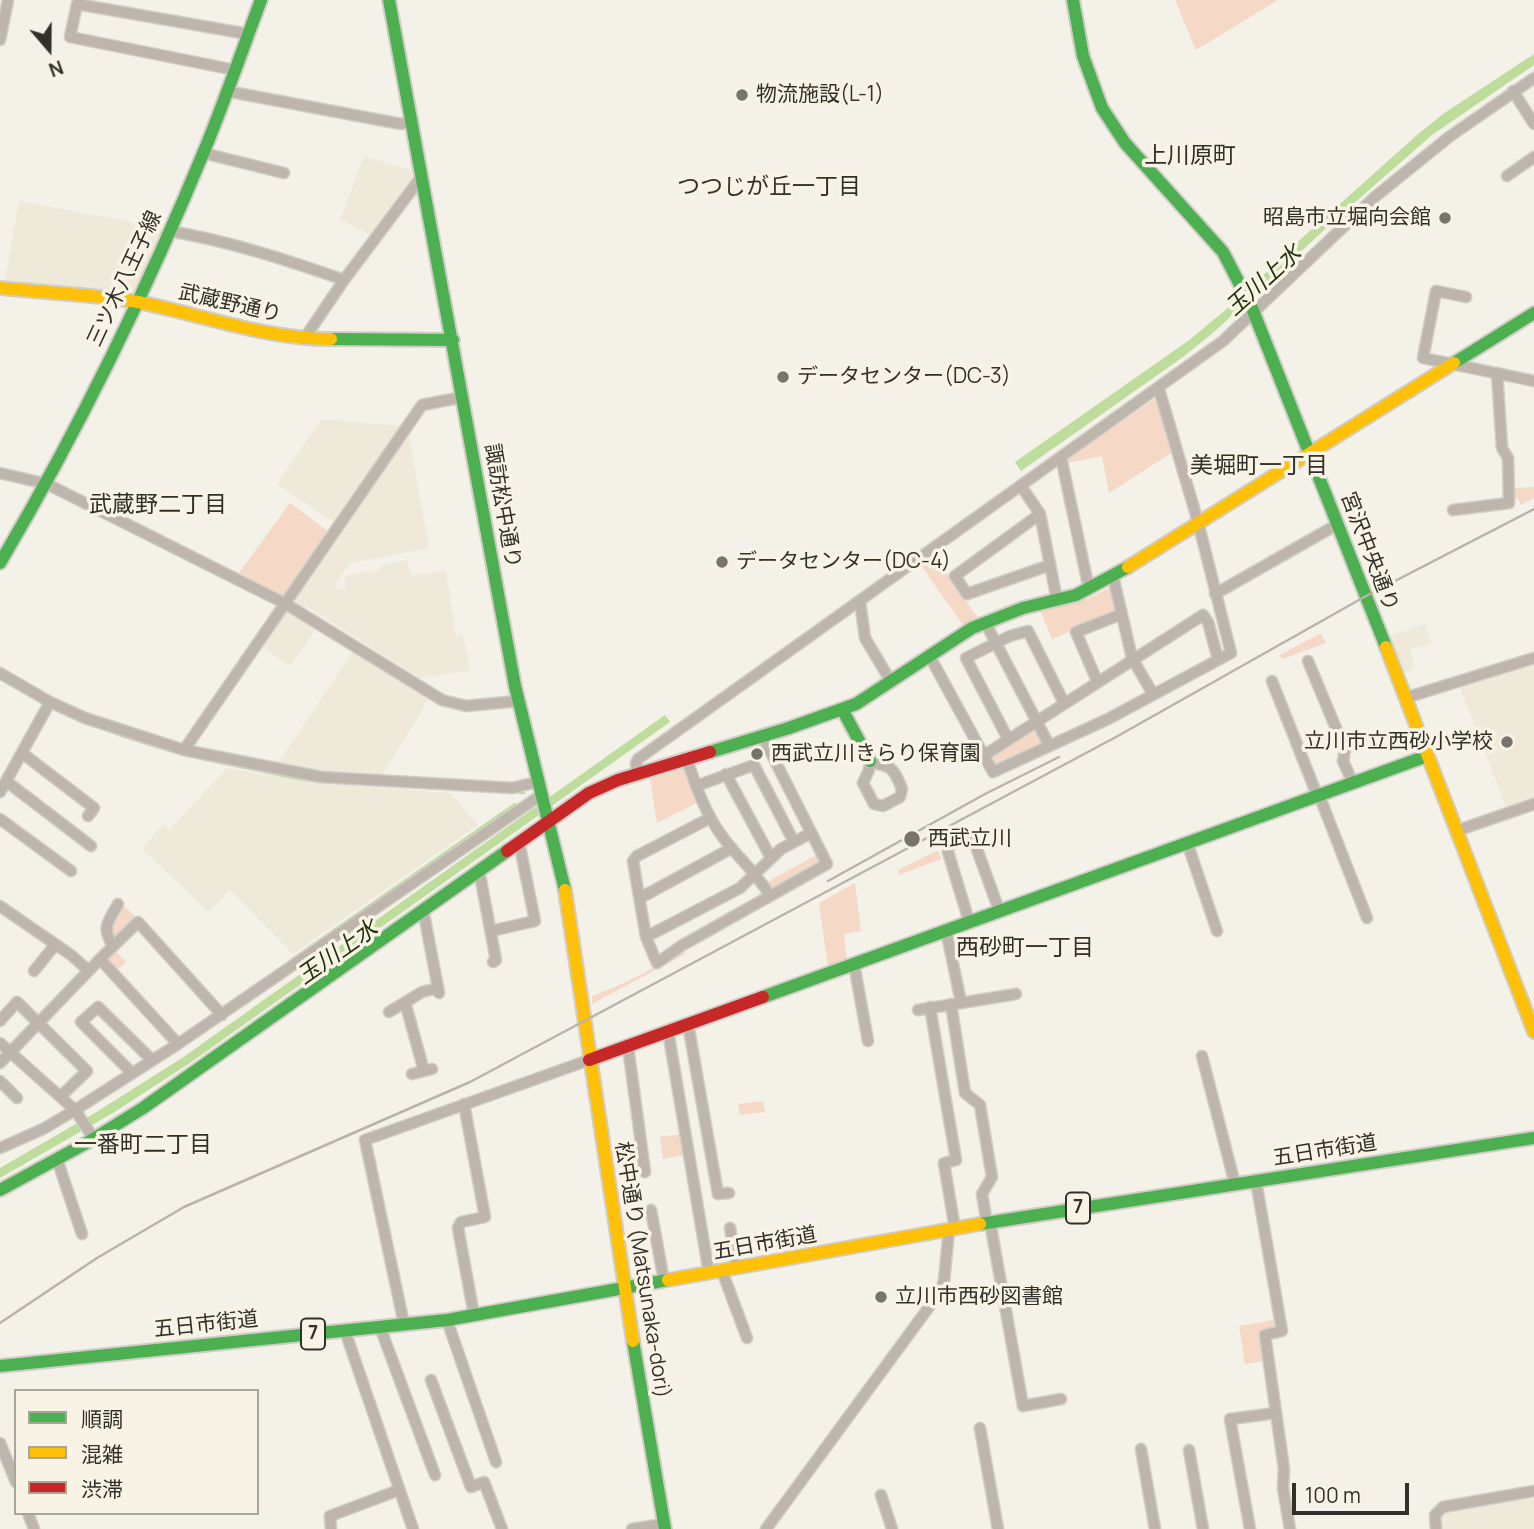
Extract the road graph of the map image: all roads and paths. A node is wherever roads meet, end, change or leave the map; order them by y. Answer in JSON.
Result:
{"nodes":[{"id":1,"x":8,"y":0,"type":"edge"},
{"id":2,"x":261,"y":0,"type":"edge"},
{"id":3,"x":389,"y":0,"type":"edge"},
{"id":4,"x":1073,"y":0,"type":"edge"},
{"id":5,"x":248,"y":34,"type":"junction"},
{"id":6,"x":0,"y":40,"type":"edge"},
{"id":7,"x":235,"y":70,"type":"junction"},
{"id":8,"x":1534,"y":78,"type":"edge"},
{"id":9,"x":226,"y":91,"type":"junction"},
{"id":10,"x":1513,"y":91,"type":"junction"},
{"id":11,"x":411,"y":122,"type":"junction"},
{"id":12,"x":1534,"y":124,"type":"edge"},
{"id":13,"x":203,"y":153,"type":"junction"},
{"id":14,"x":1534,"y":157,"type":"edge"},
{"id":15,"x":284,"y":173,"type":"dead end"},
{"id":16,"x":422,"y":176,"type":"junction"},
{"id":17,"x":1507,"y":176,"type":"dead end"},
{"id":18,"x":169,"y":231,"type":"junction"},
{"id":19,"x":344,"y":280,"type":"junction"},
{"id":20,"x":0,"y":288,"type":"edge"},
{"id":21,"x":1466,"y":298,"type":"dead end"},
{"id":22,"x":136,"y":302,"type":"junction"},
{"id":23,"x":1252,"y":309,"type":"junction"},
{"id":24,"x":1534,"y":313,"type":"edge"},
{"id":25,"x":304,"y":339,"type":"junction"},
{"id":26,"x":453,"y":340,"type":"junction"},
{"id":27,"x":1453,"y":363,"type":"junction"},
{"id":28,"x":1497,"y":373,"type":"junction"},
{"id":29,"x":1534,"y":381,"type":"edge"},
{"id":30,"x":1159,"y":388,"type":"junction"},
{"id":31,"x":463,"y":397,"type":"junction"},
{"id":32,"x":1310,"y":454,"type":"junction"},
{"id":33,"x":1061,"y":457,"type":"junction"},
{"id":34,"x":0,"y":473,"type":"edge"},
{"id":35,"x":47,"y":484,"type":"junction"},
{"id":36,"x":1021,"y":485,"type":"junction"},
{"id":37,"x":1453,"y":510,"type":"dead end"},
{"id":38,"x":1040,"y":514,"type":"junction"},
{"id":39,"x":1198,"y":522,"type":"junction"},
{"id":40,"x":1338,"y":524,"type":"junction"},
{"id":41,"x":2,"y":556,"type":"edge"},
{"id":42,"x":1050,"y":565,"type":"junction"},
{"id":43,"x":1113,"y":576,"type":"junction"},
{"id":44,"x":1090,"y":589,"type":"junction"},
{"id":45,"x":1216,"y":594,"type":"junction"},
{"id":46,"x":1057,"y":600,"type":"junction"},
{"id":47,"x":860,"y":601,"type":"junction"},
{"id":48,"x":286,"y":604,"type":"junction"},
{"id":49,"x":1122,"y":614,"type":"junction"},
{"id":50,"x":985,"y":622,"type":"junction"},
{"id":51,"x":995,"y":643,"type":"junction"},
{"id":52,"x":929,"y":654,"type":"junction"},
{"id":53,"x":1132,"y":658,"type":"junction"},
{"id":54,"x":1534,"y":658,"type":"edge"},
{"id":55,"x":1218,"y":659,"type":"junction"},
{"id":56,"x":1308,"y":661,"type":"dead end"},
{"id":57,"x":0,"y":673,"type":"edge"},
{"id":58,"x":890,"y":680,"type":"junction"},
{"id":59,"x":1097,"y":681,"type":"junction"},
{"id":60,"x":1276,"y":684,"type":"dead end"},
{"id":61,"x":1153,"y":694,"type":"junction"},
{"id":62,"x":1405,"y":698,"type":"junction"},
{"id":63,"x":518,"y":701,"type":"junction"},
{"id":64,"x":1064,"y":703,"type":"junction"},
{"id":65,"x":48,"y":705,"type":"junction"},
{"id":66,"x":842,"y":709,"type":"junction"},
{"id":67,"x":1036,"y":721,"type":"junction"},
{"id":68,"x":762,"y":735,"type":"junction"},
{"id":69,"x":1009,"y":739,"type":"junction"},
{"id":70,"x":1049,"y":745,"type":"junction"},
{"id":71,"x":184,"y":750,"type":"junction"},
{"id":72,"x":22,"y":753,"type":"junction"},
{"id":73,"x":983,"y":756,"type":"junction"},
{"id":74,"x":1427,"y":756,"type":"junction"},
{"id":75,"x":687,"y":760,"type":"junction"},
{"id":76,"x":872,"y":765,"type":"dead end"},
{"id":77,"x":638,"y":774,"type":"junction"},
{"id":78,"x":726,"y":774,"type":"junction"},
{"id":79,"x":6,"y":781,"type":"junction"},
{"id":80,"x":1353,"y":783,"type":"junction"},
{"id":81,"x":696,"y":786,"type":"junction"},
{"id":82,"x":0,"y":792,"type":"edge"},
{"id":83,"x":1318,"y":795,"type":"junction"},
{"id":84,"x":543,"y":802,"type":"junction"},
{"id":85,"x":1534,"y":804,"type":"edge"},
{"id":86,"x":88,"y":816,"type":"dead end"},
{"id":87,"x":710,"y":818,"type":"junction"},
{"id":88,"x":0,"y":819,"type":"edge"},
{"id":89,"x":1456,"y":831,"type":"junction"},
{"id":90,"x":811,"y":833,"type":"junction"},
{"id":91,"x":519,"y":842,"type":"junction"},
{"id":92,"x":794,"y":842,"type":"junction"},
{"id":93,"x":1187,"y":842,"type":"junction"},
{"id":94,"x":91,"y":846,"type":"dead end"},
{"id":95,"x":732,"y":848,"type":"junction"},
{"id":96,"x":771,"y":858,"type":"junction"},
{"id":97,"x":479,"y":870,"type":"junction"},
{"id":98,"x":71,"y":871,"type":"dead end"},
{"id":99,"x":755,"y":873,"type":"junction"},
{"id":100,"x":770,"y":896,"type":"junction"},
{"id":101,"x":640,"y":898,"type":"junction"},
{"id":102,"x":118,"y":904,"type":"dead end"},
{"id":103,"x":0,"y":906,"type":"edge"},
{"id":104,"x":422,"y":909,"type":"junction"},
{"id":105,"x":999,"y":910,"type":"junction"},
{"id":106,"x":1367,"y":919,"type":"dead end"},
{"id":107,"x":969,"y":921,"type":"junction"},
{"id":108,"x":946,"y":930,"type":"junction"},
{"id":109,"x":491,"y":931,"type":"junction"},
{"id":110,"x":1217,"y":931,"type":"dead end"},
{"id":111,"x":646,"y":937,"type":"junction"},
{"id":112,"x":55,"y":945,"type":"junction"},
{"id":113,"x":113,"y":946,"type":"junction"},
{"id":114,"x":100,"y":960,"type":"junction"},
{"id":115,"x":493,"y":962,"type":"dead end"},
{"id":116,"x":854,"y":964,"type":"junction"},
{"id":117,"x":88,"y":970,"type":"junction"},
{"id":118,"x":34,"y":971,"type":"dead end"},
{"id":119,"x":1016,"y":994,"type":"dead end"},
{"id":120,"x":405,"y":1002,"type":"junction"},
{"id":121,"x":956,"y":1003,"type":"junction"},
{"id":122,"x":930,"y":1007,"type":"junction"},
{"id":123,"x":918,"y":1010,"type":"dead end"},
{"id":124,"x":389,"y":1012,"type":"dead end"},
{"id":125,"x":222,"y":1015,"type":"junction"},
{"id":126,"x":584,"y":1017,"type":"joint"},
{"id":127,"x":0,"y":1021,"type":"edge"},
{"id":128,"x":40,"y":1022,"type":"junction"},
{"id":129,"x":688,"y":1024,"type":"junction"},
{"id":130,"x":865,"y":1027,"type":"junction"},
{"id":131,"x":852,"y":1029,"type":"dead end"},
{"id":132,"x":668,"y":1031,"type":"junction"},
{"id":133,"x":1534,"y":1032,"type":"edge"},
{"id":134,"x":868,"y":1041,"type":"dead end"},
{"id":135,"x":0,"y":1043,"type":"edge"},
{"id":136,"x":178,"y":1044,"type":"junction"},
{"id":137,"x":628,"y":1047,"type":"junction"},
{"id":138,"x":10,"y":1052,"type":"junction"},
{"id":139,"x":1202,"y":1056,"type":"dead end"},
{"id":140,"x":152,"y":1060,"type":"junction"},
{"id":141,"x":589,"y":1060,"type":"junction"},
{"id":142,"x":0,"y":1063,"type":"edge"},
{"id":143,"x":132,"y":1073,"type":"junction"},
{"id":144,"x":412,"y":1074,"type":"dead end"},
{"id":145,"x":0,"y":1081,"type":"edge"},
{"id":146,"x":61,"y":1096,"type":"junction"},
{"id":147,"x":17,"y":1098,"type":"dead end"},
{"id":148,"x":464,"y":1104,"type":"junction"},
{"id":149,"x":77,"y":1114,"type":"junction"},
{"id":150,"x":92,"y":1136,"type":"junction"},
{"id":151,"x":1534,"y":1138,"type":"edge"},
{"id":152,"x":1,"y":1146,"type":"edge"},
{"id":153,"x":57,"y":1159,"type":"junction"},
{"id":154,"x":646,"y":1166,"type":"dead end"},
{"id":155,"x":1256,"y":1181,"type":"junction"},
{"id":156,"x":1235,"y":1184,"type":"junction"},
{"id":157,"x":0,"y":1190,"type":"edge"},
{"id":158,"x":729,"y":1193,"type":"dead end"},
{"id":159,"x":651,"y":1210,"type":"dead end"},
{"id":160,"x":989,"y":1223,"type":"junction"},
{"id":161,"x":730,"y":1228,"type":"dead end"},
{"id":162,"x":952,"y":1229,"type":"junction"},
{"id":163,"x":82,"y":1234,"type":"dead end"},
{"id":164,"x":737,"y":1268,"type":"junction"},
{"id":165,"x":716,"y":1272,"type":"junction"},
{"id":166,"x":664,"y":1281,"type":"junction"},
{"id":167,"x":624,"y":1289,"type":"junction"},
{"id":168,"x":474,"y":1315,"type":"junction"},
{"id":169,"x":447,"y":1320,"type":"junction"},
{"id":170,"x":404,"y":1324,"type":"junction"},
{"id":171,"x":380,"y":1327,"type":"junction"},
{"id":172,"x":345,"y":1331,"type":"junction"},
{"id":173,"x":747,"y":1338,"type":"dead end"},
{"id":174,"x":0,"y":1366,"type":"edge"},
{"id":175,"x":431,"y":1380,"type":"dead end"},
{"id":176,"x":1060,"y":1399,"type":"dead end"},
{"id":177,"x":1276,"y":1413,"type":"junction"},
{"id":178,"x":979,"y":1428,"type":"dead end"},
{"id":179,"x":0,"y":1443,"type":"edge"},
{"id":180,"x":1141,"y":1449,"type":"dead end"},
{"id":181,"x":1189,"y":1450,"type":"dead end"},
{"id":182,"x":496,"y":1462,"type":"dead end"},
{"id":183,"x":435,"y":1475,"type":"dead end"},
{"id":184,"x":14,"y":1477,"type":"edge"},
{"id":185,"x":399,"y":1490,"type":"junction"},
{"id":186,"x":1534,"y":1491,"type":"edge"},
{"id":187,"x":881,"y":1495,"type":"dead end"},
{"id":188,"x":665,"y":1526,"type":"edge"},
{"id":189,"x":331,"y":1529,"type":"edge"},
{"id":190,"x":413,"y":1529,"type":"edge"},
{"id":191,"x":502,"y":1529,"type":"edge"},
{"id":192,"x":632,"y":1529,"type":"edge"},
{"id":193,"x":766,"y":1529,"type":"edge"},
{"id":194,"x":892,"y":1529,"type":"edge"},
{"id":195,"x":998,"y":1529,"type":"edge"},
{"id":196,"x":1155,"y":1529,"type":"edge"},
{"id":197,"x":1203,"y":1529,"type":"edge"},
{"id":198,"x":1250,"y":1529,"type":"edge"},
{"id":199,"x":1290,"y":1529,"type":"edge"},
{"id":200,"x":1436,"y":1529,"type":"edge"}],
"edges":[{"from":1,"to":6,"type":"street"},
{"from":2,"to":5,"type":"street","name":"三ツ木八王子線"},
{"from":3,"to":11,"type":"street","name":"諏訪松中通り"},
{"from":4,"to":23,"type":"street","name":"宮沢中央通り"},
{"from":5,"to":7,"type":"street","name":"三ツ木八王子線"},
{"from":5,"to":7,"type":"street"},
{"from":7,"to":9,"type":"street","name":"三ツ木八王子線"},
{"from":8,"to":10,"type":"street"},
{"from":9,"to":11,"type":"street"},
{"from":9,"to":13,"type":"street","name":"三ツ木八王子線"},
{"from":10,"to":12,"type":"street"},
{"from":10,"to":23,"type":"street"},
{"from":11,"to":16,"type":"street","name":"諏訪松中通り"},
{"from":13,"to":15,"type":"street"},
{"from":13,"to":18,"type":"street","name":"三ツ木八王子線"},
{"from":14,"to":17,"type":"street"},
{"from":16,"to":19,"type":"street"},
{"from":16,"to":26,"type":"street","name":"諏訪松中通り"},
{"from":18,"to":19,"type":"street"},
{"from":18,"to":22,"type":"street","name":"三ツ木八王子線"},
{"from":19,"to":25,"type":"street"},
{"from":20,"to":22,"type":"street","name":"武蔵野通り"},
{"from":21,"to":27,"type":"street"},
{"from":22,"to":25,"type":"street","name":"武蔵野通り"},
{"from":22,"to":35,"type":"street","name":"三ツ木八王子線"},
{"from":23,"to":30,"type":"street"},
{"from":23,"to":32,"type":"street","name":"宮沢中央通り"},
{"from":24,"to":27,"type":"street"},
{"from":25,"to":26,"type":"street","name":"武蔵野通り"},
{"from":26,"to":31,"type":"street","name":"諏訪松中通り"},
{"from":27,"to":28,"type":"street"},
{"from":27,"to":32,"type":"street"},
{"from":28,"to":29,"type":"street"},
{"from":28,"to":37,"type":"street"},
{"from":30,"to":33,"type":"street"},
{"from":30,"to":39,"type":"street"},
{"from":31,"to":48,"type":"street"},
{"from":31,"to":63,"type":"street","name":"諏訪松中通り"},
{"from":32,"to":39,"type":"street"},
{"from":32,"to":40,"type":"street","name":"宮沢中央通り"},
{"from":33,"to":36,"type":"street"},
{"from":33,"to":44,"type":"street"},
{"from":34,"to":35,"type":"street"},
{"from":35,"to":41,"type":"street","name":"三ツ木八王子線"},
{"from":35,"to":48,"type":"street"},
{"from":36,"to":38,"type":"street"},
{"from":36,"to":47,"type":"street"},
{"from":38,"to":42,"type":"street"},
{"from":38,"to":42,"type":"street"},
{"from":39,"to":43,"type":"street"},
{"from":39,"to":45,"type":"street"},
{"from":40,"to":45,"type":"street"},
{"from":40,"to":62,"type":"street","name":"宮沢中央通り"},
{"from":42,"to":46,"type":"street"},
{"from":43,"to":44,"type":"street"},
{"from":43,"to":49,"type":"street"},
{"from":44,"to":46,"type":"street"},
{"from":45,"to":55,"type":"street"},
{"from":46,"to":50,"type":"street"},
{"from":47,"to":58,"type":"street"},
{"from":47,"to":77,"type":"street"},
{"from":48,"to":63,"type":"street"},
{"from":48,"to":71,"type":"street"},
{"from":49,"to":53,"type":"street"},
{"from":49,"to":59,"type":"street"},
{"from":50,"to":51,"type":"street"},
{"from":50,"to":52,"type":"street"},
{"from":51,"to":64,"type":"street"},
{"from":51,"to":67,"type":"street"},
{"from":51,"to":69,"type":"street"},
{"from":52,"to":58,"type":"street"},
{"from":52,"to":73,"type":"street"},
{"from":53,"to":55,"type":"street"},
{"from":53,"to":59,"type":"street"},
{"from":53,"to":61,"type":"street"},
{"from":54,"to":62,"type":"street"},
{"from":55,"to":61,"type":"street"},
{"from":56,"to":80,"type":"street"},
{"from":57,"to":65,"type":"street"},
{"from":58,"to":66,"type":"street"},
{"from":59,"to":64,"type":"street"},
{"from":60,"to":83,"type":"street"},
{"from":61,"to":70,"type":"street"},
{"from":62,"to":74,"type":"street","name":"宮沢中央通り"},
{"from":63,"to":84,"type":"street","name":"諏訪松中通り"},
{"from":64,"to":67,"type":"street"},
{"from":65,"to":71,"type":"street"},
{"from":65,"to":72,"type":"street"},
{"from":66,"to":68,"type":"street"},
{"from":66,"to":76,"type":"street"},
{"from":67,"to":69,"type":"street"},
{"from":67,"to":70,"type":"street"},
{"from":68,"to":75,"type":"street"},
{"from":68,"to":90,"type":"street"},
{"from":69,"to":73,"type":"street"},
{"from":70,"to":73,"type":"street"},
{"from":71,"to":84,"type":"street"},
{"from":72,"to":79,"type":"street"},
{"from":72,"to":86,"type":"street"},
{"from":74,"to":80,"type":"street"},
{"from":74,"to":89,"type":"street","name":"宮沢中央通り"},
{"from":75,"to":77,"type":"street"},
{"from":75,"to":81,"type":"street"},
{"from":77,"to":84,"type":"street"},
{"from":78,"to":81,"type":"street"},
{"from":78,"to":92,"type":"street"},
{"from":78,"to":96,"type":"street"},
{"from":79,"to":82,"type":"street"},
{"from":79,"to":94,"type":"street"},
{"from":80,"to":83,"type":"street"},
{"from":81,"to":87,"type":"street"},
{"from":83,"to":93,"type":"street"},
{"from":83,"to":106,"type":"street"},
{"from":84,"to":91,"type":"street"},
{"from":84,"to":125,"type":"street"},
{"from":84,"to":126,"type":"street","name":"諏訪松中通り"},
{"from":85,"to":89,"type":"street"},
{"from":87,"to":95,"type":"street"},
{"from":87,"to":101,"type":"street"},
{"from":88,"to":98,"type":"street"},
{"from":89,"to":133,"type":"street","name":"宮沢中央通り"},
{"from":90,"to":92,"type":"street"},
{"from":90,"to":100,"type":"street"},
{"from":91,"to":97,"type":"street"},
{"from":91,"to":109,"type":"street"},
{"from":92,"to":96,"type":"street"},
{"from":93,"to":105,"type":"street"},
{"from":93,"to":110,"type":"street"},
{"from":95,"to":99,"type":"street"},
{"from":95,"to":101,"type":"street"},
{"from":96,"to":99,"type":"street"},
{"from":97,"to":104,"type":"street"},
{"from":97,"to":109,"type":"street"},
{"from":99,"to":100,"type":"street"},
{"from":99,"to":111,"type":"street"},
{"from":100,"to":111,"type":"street"},
{"from":101,"to":111,"type":"street"},
{"from":102,"to":113,"type":"street"},
{"from":103,"to":112,"type":"street"},
{"from":104,"to":120,"type":"street"},
{"from":104,"to":150,"type":"street"},
{"from":105,"to":107,"type":"street"},
{"from":105,"to":107,"type":"street"},
{"from":107,"to":108,"type":"street"},
{"from":108,"to":116,"type":"street"},
{"from":108,"to":121,"type":"street"},
{"from":109,"to":115,"type":"street"},
{"from":112,"to":117,"type":"street"},
{"from":112,"to":118,"type":"street"},
{"from":113,"to":114,"type":"street"},
{"from":113,"to":125,"type":"street"},
{"from":114,"to":117,"type":"street"},
{"from":114,"to":136,"type":"street"},
{"from":116,"to":129,"type":"street"},
{"from":116,"to":130,"type":"street"},
{"from":117,"to":128,"type":"street"},
{"from":119,"to":121,"type":"street"},
{"from":120,"to":124,"type":"street"},
{"from":120,"to":144,"type":"street"},
{"from":121,"to":122,"type":"street"},
{"from":121,"to":160,"type":"street"},
{"from":122,"to":123,"type":"street"},
{"from":122,"to":162,"type":"street"},
{"from":125,"to":136,"type":"street"},
{"from":126,"to":141,"type":"street","name":"松中通り (Matsunaka-dori)"},
{"from":127,"to":128,"type":"street"},
{"from":128,"to":138,"type":"street"},
{"from":128,"to":146,"type":"street"},
{"from":129,"to":132,"type":"street"},
{"from":129,"to":158,"type":"street"},
{"from":130,"to":131,"type":"street"},
{"from":130,"to":134,"type":"street"},
{"from":132,"to":137,"type":"street"},
{"from":132,"to":165,"type":"street"},
{"from":135,"to":138,"type":"street"},
{"from":136,"to":140,"type":"street"},
{"from":137,"to":141,"type":"street"},
{"from":137,"to":154,"type":"street"},
{"from":138,"to":142,"type":"street"},
{"from":138,"to":146,"type":"street"},
{"from":139,"to":156,"type":"street"},
{"from":140,"to":143,"type":"street"},
{"from":140,"to":143,"type":"street"},
{"from":141,"to":148,"type":"street"},
{"from":141,"to":167,"type":"street","name":"松中通り (Matsunaka-dori)"},
{"from":143,"to":149,"type":"street"},
{"from":145,"to":147,"type":"street"},
{"from":146,"to":149,"type":"street"},
{"from":148,"to":168,"type":"street"},
{"from":148,"to":170,"type":"street"},
{"from":149,"to":150,"type":"street"},
{"from":149,"to":152,"type":"street"},
{"from":150,"to":153,"type":"street"},
{"from":151,"to":155,"type":"street","name":"五日市街道","number":"7"},
{"from":153,"to":157,"type":"street"},
{"from":153,"to":163,"type":"street"},
{"from":155,"to":156,"type":"street","name":"五日市街道","number":"7"},
{"from":155,"to":177,"type":"street"},
{"from":156,"to":160,"type":"street","name":"五日市街道","number":"7"},
{"from":159,"to":166,"type":"street"},
{"from":160,"to":162,"type":"street","name":"五日市街道","number":"7"},
{"from":160,"to":176,"type":"street"},
{"from":161,"to":164,"type":"street"},
{"from":162,"to":164,"type":"street","name":"五日市街道","number":"7"},
{"from":162,"to":193,"type":"street"},
{"from":164,"to":165,"type":"street","name":"五日市街道","number":"7"},
{"from":165,"to":166,"type":"street","name":"五日市街道","number":"7"},
{"from":165,"to":173,"type":"street"},
{"from":166,"to":167,"type":"street","name":"五日市街道","number":"7"},
{"from":167,"to":168,"type":"street","name":"五日市街道","number":"7"},
{"from":167,"to":188,"type":"street","name":"松中通り (Matsunaka-dori)"},
{"from":168,"to":169,"type":"street","name":"五日市街道","number":"7"},
{"from":169,"to":170,"type":"street","name":"五日市街道","number":"7"},
{"from":169,"to":182,"type":"street"},
{"from":170,"to":171,"type":"street","name":"五日市街道","number":"7"},
{"from":171,"to":172,"type":"street","name":"五日市街道","number":"7"},
{"from":171,"to":183,"type":"street"},
{"from":172,"to":174,"type":"street","name":"五日市街道","number":"7"},
{"from":172,"to":185,"type":"street"},
{"from":175,"to":191,"type":"street"},
{"from":177,"to":198,"type":"street"},
{"from":177,"to":199,"type":"street"},
{"from":178,"to":195,"type":"street"},
{"from":179,"to":184,"type":"street"},
{"from":180,"to":196,"type":"street"},
{"from":181,"to":197,"type":"street"},
{"from":185,"to":189,"type":"street"},
{"from":185,"to":190,"type":"street"},
{"from":186,"to":200,"type":"street"},
{"from":187,"to":194,"type":"street"},
{"from":188,"to":192,"type":"street"}]}
